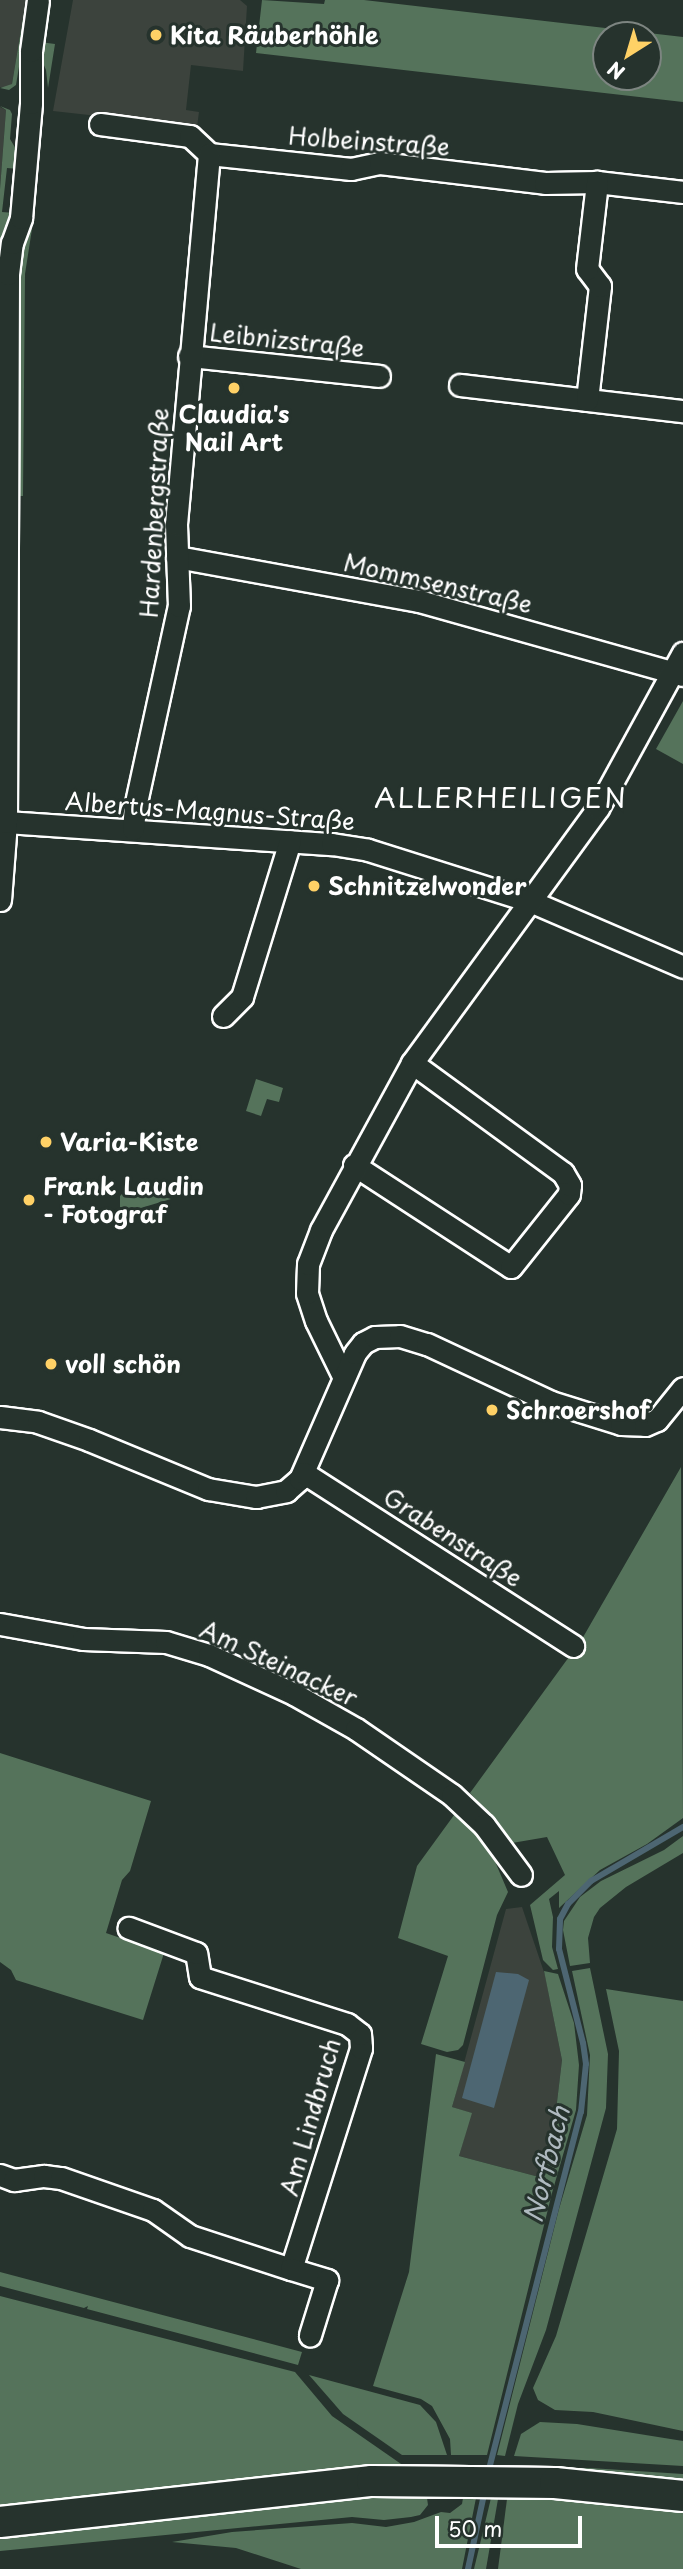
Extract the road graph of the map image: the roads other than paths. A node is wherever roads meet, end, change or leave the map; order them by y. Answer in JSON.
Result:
{"nodes":[{"id":1,"x":38,"y":0,"type":"edge"},
{"id":2,"x":100,"y":124,"type":"dead end"},
{"id":3,"x":209,"y":154,"type":"junction"},
{"id":4,"x":597,"y":182,"type":"junction"},
{"id":5,"x":683,"y":192,"type":"edge"},
{"id":6,"x":189,"y":356,"type":"junction"},
{"id":7,"x":379,"y":376,"type":"dead end"},
{"id":8,"x":460,"y":385,"type":"dead end"},
{"id":9,"x":587,"y":400,"type":"junction"},
{"id":10,"x":683,"y":411,"type":"edge"},
{"id":11,"x":3,"y":522,"type":"edge"},
{"id":12,"x":177,"y":557,"type":"junction"},
{"id":13,"x":680,"y":667,"type":"edge"},
{"id":14,"x":3,"y":669,"type":"edge"},
{"id":15,"x":6,"y":822,"type":"junction"},
{"id":16,"x":133,"y":829,"type":"junction"},
{"id":17,"x":290,"y":841,"type":"junction"},
{"id":18,"x":0,"y":900,"type":"edge"},
{"id":19,"x":530,"y":901,"type":"junction"},
{"id":20,"x":683,"y":967,"type":"edge"},
{"id":21,"x":223,"y":1016,"type":"dead end"},
{"id":22,"x":412,"y":1063,"type":"junction"},
{"id":23,"x":354,"y":1165,"type":"junction"},
{"id":24,"x":343,"y":1376,"type":"junction"},
{"id":25,"x":683,"y":1388,"type":"edge"},
{"id":26,"x":0,"y":1417,"type":"edge"},
{"id":27,"x":304,"y":1473,"type":"junction"},
{"id":28,"x":0,"y":1624,"type":"edge"},
{"id":29,"x":573,"y":1646,"type":"dead end"},
{"id":30,"x":521,"y":1875,"type":"dead end"},
{"id":31,"x":129,"y":1928,"type":"dead end"},
{"id":32,"x":0,"y":2175,"type":"edge"},
{"id":33,"x":291,"y":2269,"type":"junction"},
{"id":34,"x":310,"y":2335,"type":"dead end"},
{"id":35,"x":683,"y":2496,"type":"edge"},
{"id":36,"x":0,"y":2522,"type":"edge"}],
"edges":[{"from":1,"to":11,"type":"street"},
{"from":2,"to":3,"type":"street","name":"Holbeinstraße"},
{"from":3,"to":4,"type":"street","name":"Holbeinstraße"},
{"from":3,"to":6,"type":"street","name":"Hardenbergstraße"},
{"from":4,"to":5,"type":"street","name":"Holbeinstraße"},
{"from":4,"to":9,"type":"street"},
{"from":6,"to":7,"type":"street","name":"Leibnizstraße"},
{"from":6,"to":12,"type":"street","name":"Hardenbergstraße"},
{"from":8,"to":9,"type":"street"},
{"from":9,"to":10,"type":"street"},
{"from":11,"to":14,"type":"street"},
{"from":12,"to":13,"type":"street","name":"Mommsenstraße"},
{"from":12,"to":16,"type":"street","name":"Hardenbergstraße"},
{"from":13,"to":19,"type":"street"},
{"from":14,"to":15,"type":"street"},
{"from":15,"to":16,"type":"street","name":"Albertus-Magnus-Straße"},
{"from":15,"to":18,"type":"street"},
{"from":16,"to":17,"type":"street","name":"Albertus-Magnus-Straße"},
{"from":17,"to":19,"type":"street","name":"Albertus-Magnus-Straße"},
{"from":17,"to":21,"type":"street"},
{"from":19,"to":20,"type":"street","name":"Albertus-Magnus-Straße"},
{"from":19,"to":22,"type":"street"},
{"from":22,"to":23,"type":"street"},
{"from":22,"to":23,"type":"street"},
{"from":23,"to":24,"type":"street"},
{"from":24,"to":25,"type":"street"},
{"from":24,"to":27,"type":"street"},
{"from":26,"to":27,"type":"street"},
{"from":27,"to":29,"type":"street","name":"Grabenstraße"},
{"from":28,"to":30,"type":"street","name":"Am Steinacker"},
{"from":31,"to":33,"type":"street","name":"Am Lindbruch"},
{"from":32,"to":33,"type":"street"},
{"from":33,"to":34,"type":"street"},
{"from":35,"to":36,"type":"main road"}]}
